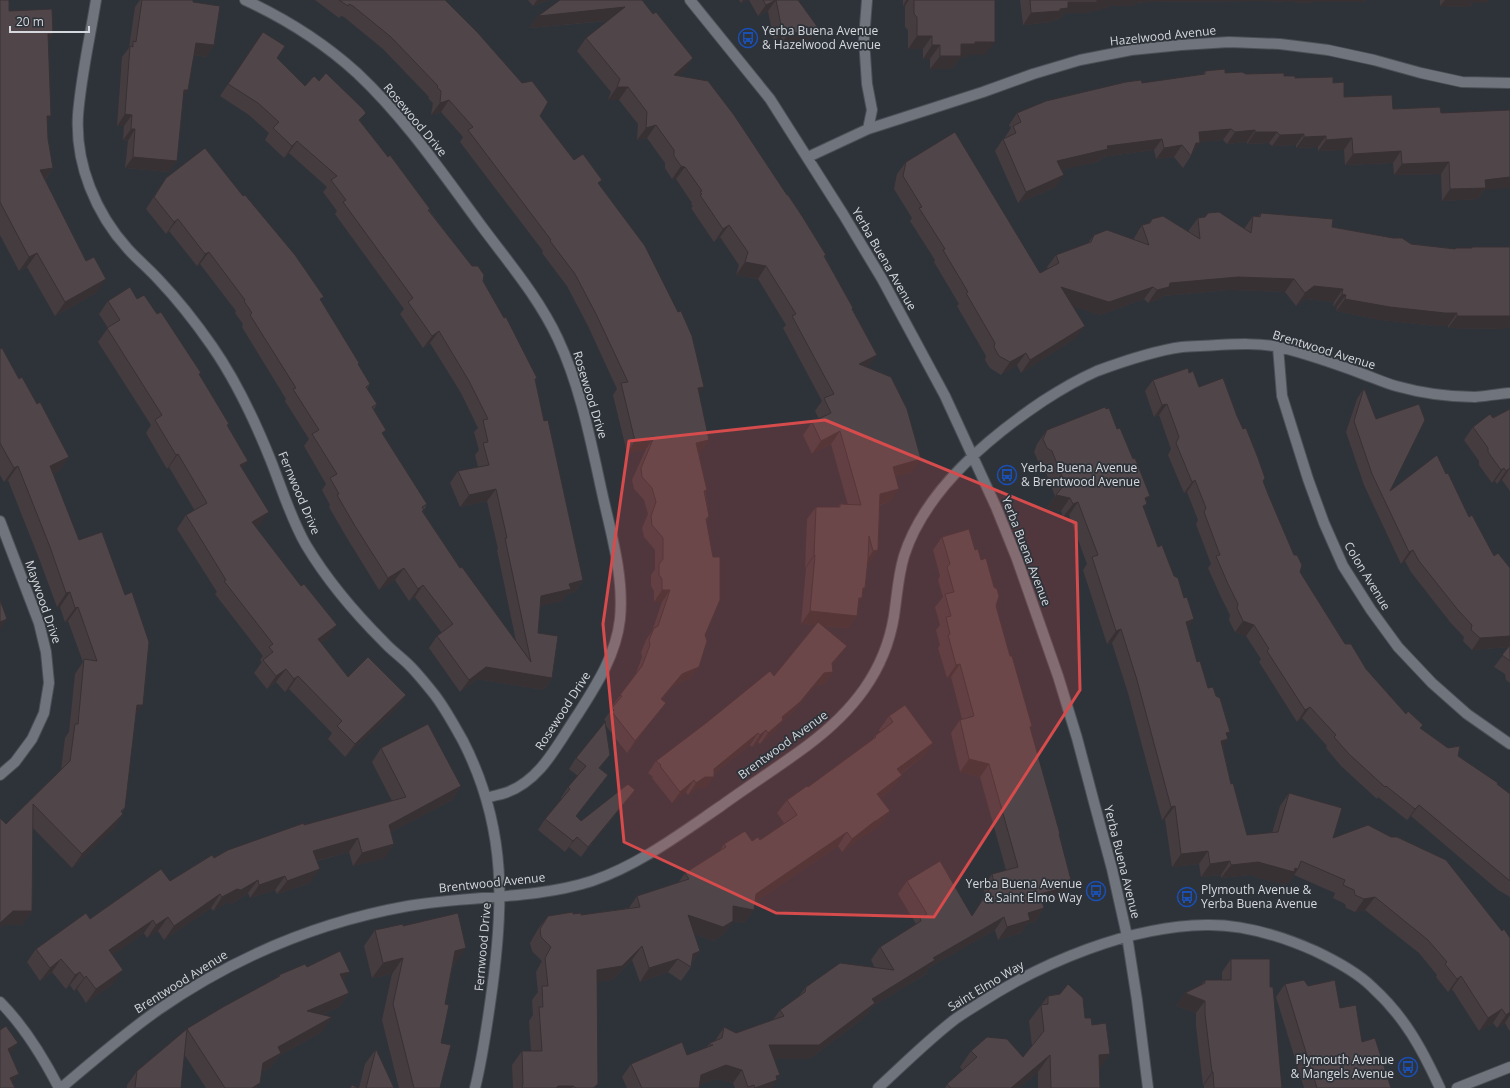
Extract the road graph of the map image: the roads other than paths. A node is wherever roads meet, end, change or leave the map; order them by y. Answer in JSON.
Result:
{"nodes":[{"id":1,"x":96,"y":0,"type":"edge"},
{"id":2,"x":245,"y":0,"type":"edge"},
{"id":3,"x":690,"y":0,"type":"edge"},
{"id":4,"x":867,"y":0,"type":"edge"},
{"id":5,"x":1510,"y":74,"type":"edge"},
{"id":6,"x":1506,"y":83,"type":"edge"},
{"id":7,"x":868,"y":129,"type":"junction"},
{"id":8,"x":808,"y":157,"type":"junction"},
{"id":9,"x":1278,"y":347,"type":"junction"},
{"id":10,"x":1510,"y":393,"type":"edge"},
{"id":11,"x":973,"y":455,"type":"junction"},
{"id":12,"x":0,"y":521,"type":"edge"},
{"id":13,"x":1510,"y":744,"type":"edge"},
{"id":14,"x":0,"y":775,"type":"edge"},
{"id":15,"x":486,"y":798,"type":"junction"},
{"id":16,"x":500,"y":896,"type":"junction"},
{"id":17,"x":1127,"y":936,"type":"junction"},
{"id":18,"x":0,"y":1002,"type":"edge"},
{"id":19,"x":1510,"y":1067,"type":"edge"},
{"id":20,"x":60,"y":1088,"type":"edge"},
{"id":21,"x":475,"y":1088,"type":"edge"},
{"id":22,"x":878,"y":1088,"type":"edge"},
{"id":23,"x":1148,"y":1088,"type":"edge"},
{"id":24,"x":1440,"y":1088,"type":"edge"},
{"id":25,"x":1457,"y":1088,"type":"edge"}],
"edges":[{"from":1,"to":15,"type":"street","name":"Fernwood Drive"},
{"from":2,"to":15,"type":"street","name":"Rosewood Drive"},
{"from":3,"to":8,"type":"street","name":"Yerba Buena Avenue"},
{"from":4,"to":7,"type":"street"},
{"from":5,"to":6,"type":"street"},
{"from":6,"to":7,"type":"street","name":"Hazelwood Avenue"},
{"from":7,"to":8,"type":"street","name":"Hazelwood Avenue"},
{"from":8,"to":11,"type":"street","name":"Yerba Buena Avenue"},
{"from":9,"to":10,"type":"street","name":"Brentwood Avenue"},
{"from":9,"to":11,"type":"street","name":"Brentwood Avenue"},
{"from":9,"to":13,"type":"street","name":"Colon Avenue"},
{"from":11,"to":16,"type":"street","name":"Brentwood Avenue"},
{"from":11,"to":17,"type":"street","name":"Yerba Buena Avenue"},
{"from":12,"to":14,"type":"street","name":"Maywood Drive"},
{"from":15,"to":16,"type":"street","name":"Fernwood Drive"},
{"from":16,"to":20,"type":"street","name":"Brentwood Avenue"},
{"from":16,"to":21,"type":"street","name":"Fernwood Drive"},
{"from":17,"to":22,"type":"street","name":"Saint Elmo Way"},
{"from":17,"to":23,"type":"street","name":"Yerba Buena Avenue"},
{"from":17,"to":24,"type":"street","name":"Saint Elmo Way"},
{"from":18,"to":20,"type":"street"},
{"from":19,"to":25,"type":"street"}]}
